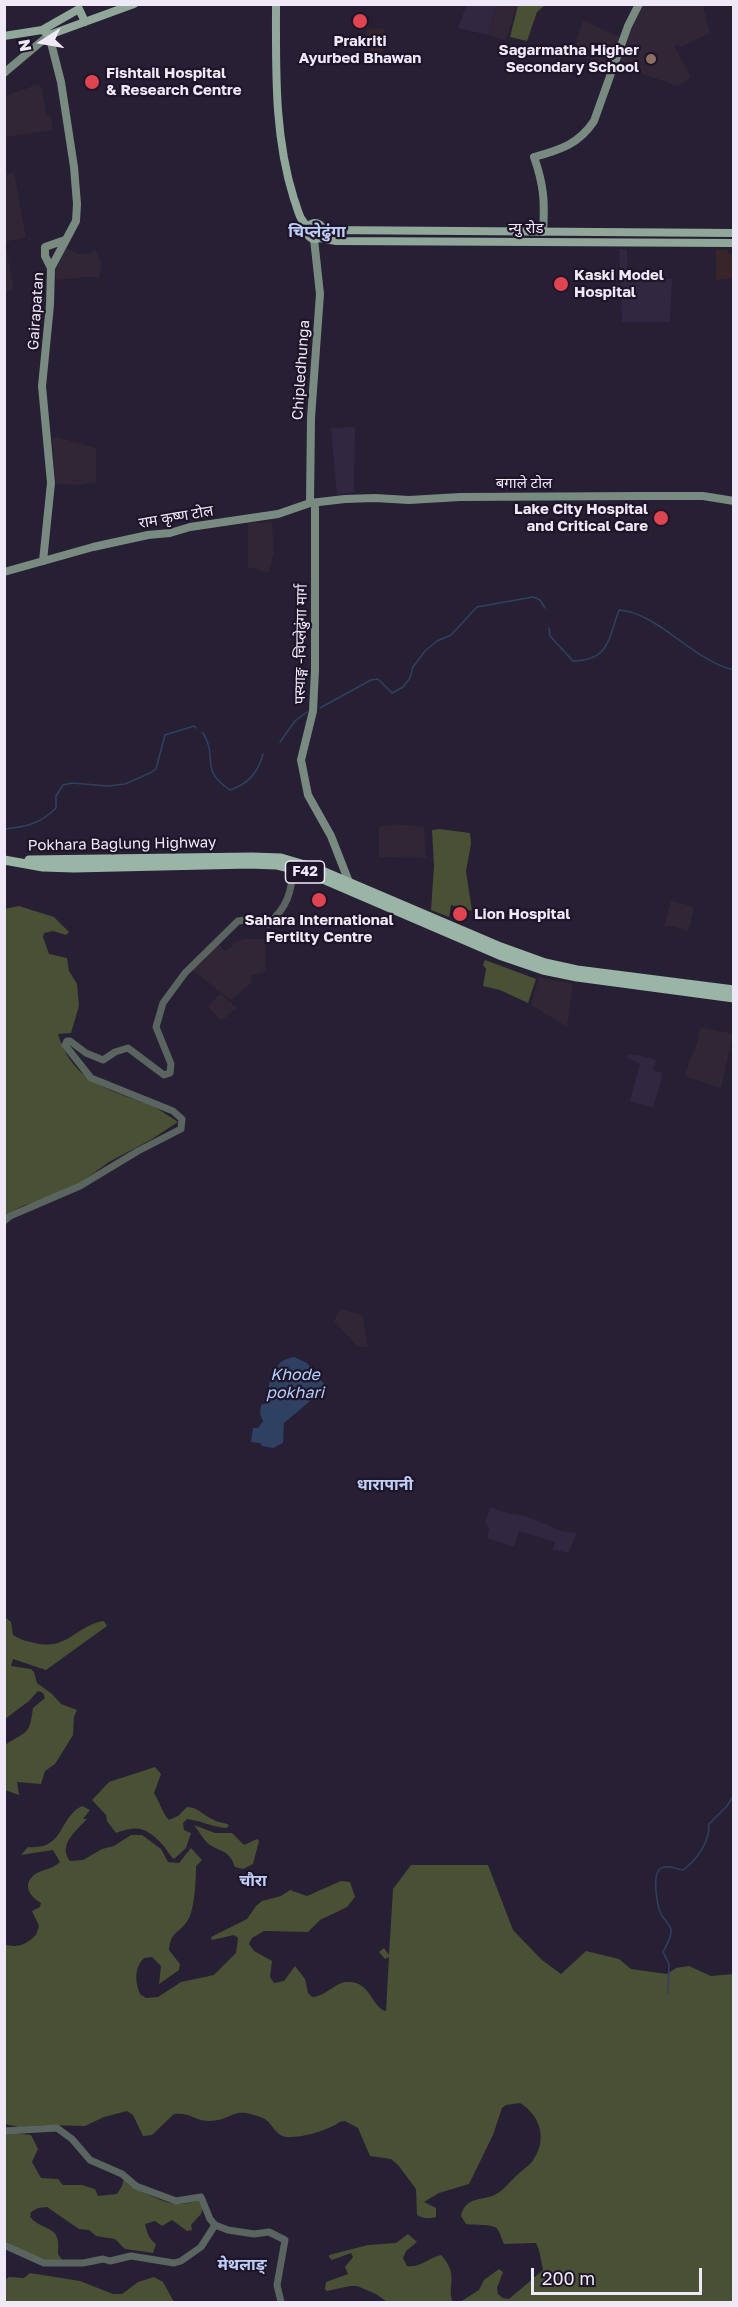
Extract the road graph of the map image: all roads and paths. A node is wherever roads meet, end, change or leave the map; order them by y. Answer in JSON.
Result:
{"nodes":[{"id":1,"x":134,"y":4,"type":"edge"},
{"id":2,"x":276,"y":4,"type":"edge"},
{"id":3,"x":639,"y":4,"type":"edge"},
{"id":4,"x":85,"y":22,"type":"junction"},
{"id":5,"x":45,"y":33,"type":"junction"},
{"id":6,"x":4,"y":36,"type":"edge"},
{"id":7,"x":4,"y":73,"type":"edge"},
{"id":8,"x":309,"y":227,"type":"junction"},
{"id":9,"x":543,"y":232,"type":"junction"},
{"id":10,"x":734,"y":233,"type":"edge"},
{"id":11,"x":319,"y":236,"type":"junction"},
{"id":12,"x":65,"y":240,"type":"junction"},
{"id":13,"x":734,"y":243,"type":"edge"},
{"id":14,"x":51,"y":268,"type":"junction"},
{"id":15,"x":734,"y":501,"type":"edge"},
{"id":16,"x":313,"y":503,"type":"junction"},
{"id":17,"x":43,"y":561,"type":"junction"},
{"id":18,"x":4,"y":572,"type":"edge"},
{"id":19,"x":10,"y":861,"type":"edge"},
{"id":20,"x":294,"y":865,"type":"junction"},
{"id":21,"x":349,"y":885,"type":"junction"},
{"id":22,"x":734,"y":990,"type":"edge"},
{"id":23,"x":734,"y":998,"type":"edge"},
{"id":24,"x":4,"y":1221,"type":"edge"},
{"id":25,"x":4,"y":2131,"type":"edge"},
{"id":26,"x":215,"y":2225,"type":"junction"},
{"id":27,"x":4,"y":2245,"type":"edge"},
{"id":28,"x":281,"y":2302,"type":"edge"}],
"edges":[{"from":1,"to":4,"type":"main road"},
{"from":2,"to":8,"type":"main road"},
{"from":3,"to":9,"type":"main road"},
{"from":4,"to":5,"type":"main road"},
{"from":4,"to":5,"type":"main road"},
{"from":5,"to":6,"type":"main road"},
{"from":5,"to":7,"type":"main road"},
{"from":5,"to":12,"type":"main road","name":"Gairapatan"},
{"from":8,"to":11,"type":"main road"},
{"from":8,"to":11,"type":"main road"},
{"from":9,"to":10,"type":"main road","name":"न्यु रोड"},
{"from":9,"to":11,"type":"main road","name":"न्यु रोड"},
{"from":11,"to":13,"type":"main road","name":"न्यु रोड"},
{"from":11,"to":16,"type":"main road","name":"Chipledhunga"},
{"from":12,"to":14,"type":"main road","name":"Gairapatan"},
{"from":12,"to":14,"type":"main road"},
{"from":14,"to":17,"type":"main road","name":"Gairapatan"},
{"from":15,"to":16,"type":"main road","name":"बगाले टोल"},
{"from":16,"to":17,"type":"main road","name":"राम कृष्ण टोल"},
{"from":16,"to":21,"type":"main road","name":"पस्याङ्ग -चिप्लेढुंगा मार्ग"},
{"from":17,"to":18,"type":"main road","name":"राम कृष्ण टोल"},
{"from":19,"to":20,"type":"highway","name":"Pokhara Baglung Highway","number":"F42"},
{"from":20,"to":21,"type":"highway","name":"Pokhara Baglung Highway","number":"F42"},
{"from":20,"to":24,"type":"street"},
{"from":21,"to":22,"type":"highway","name":"Pokhara Baglung Highway","number":"F42"},
{"from":21,"to":23,"type":"highway","name":"Pokhara Baglung Highway","number":"F42"},
{"from":25,"to":26,"type":"street"},
{"from":26,"to":27,"type":"street"},
{"from":26,"to":28,"type":"street"}]}
